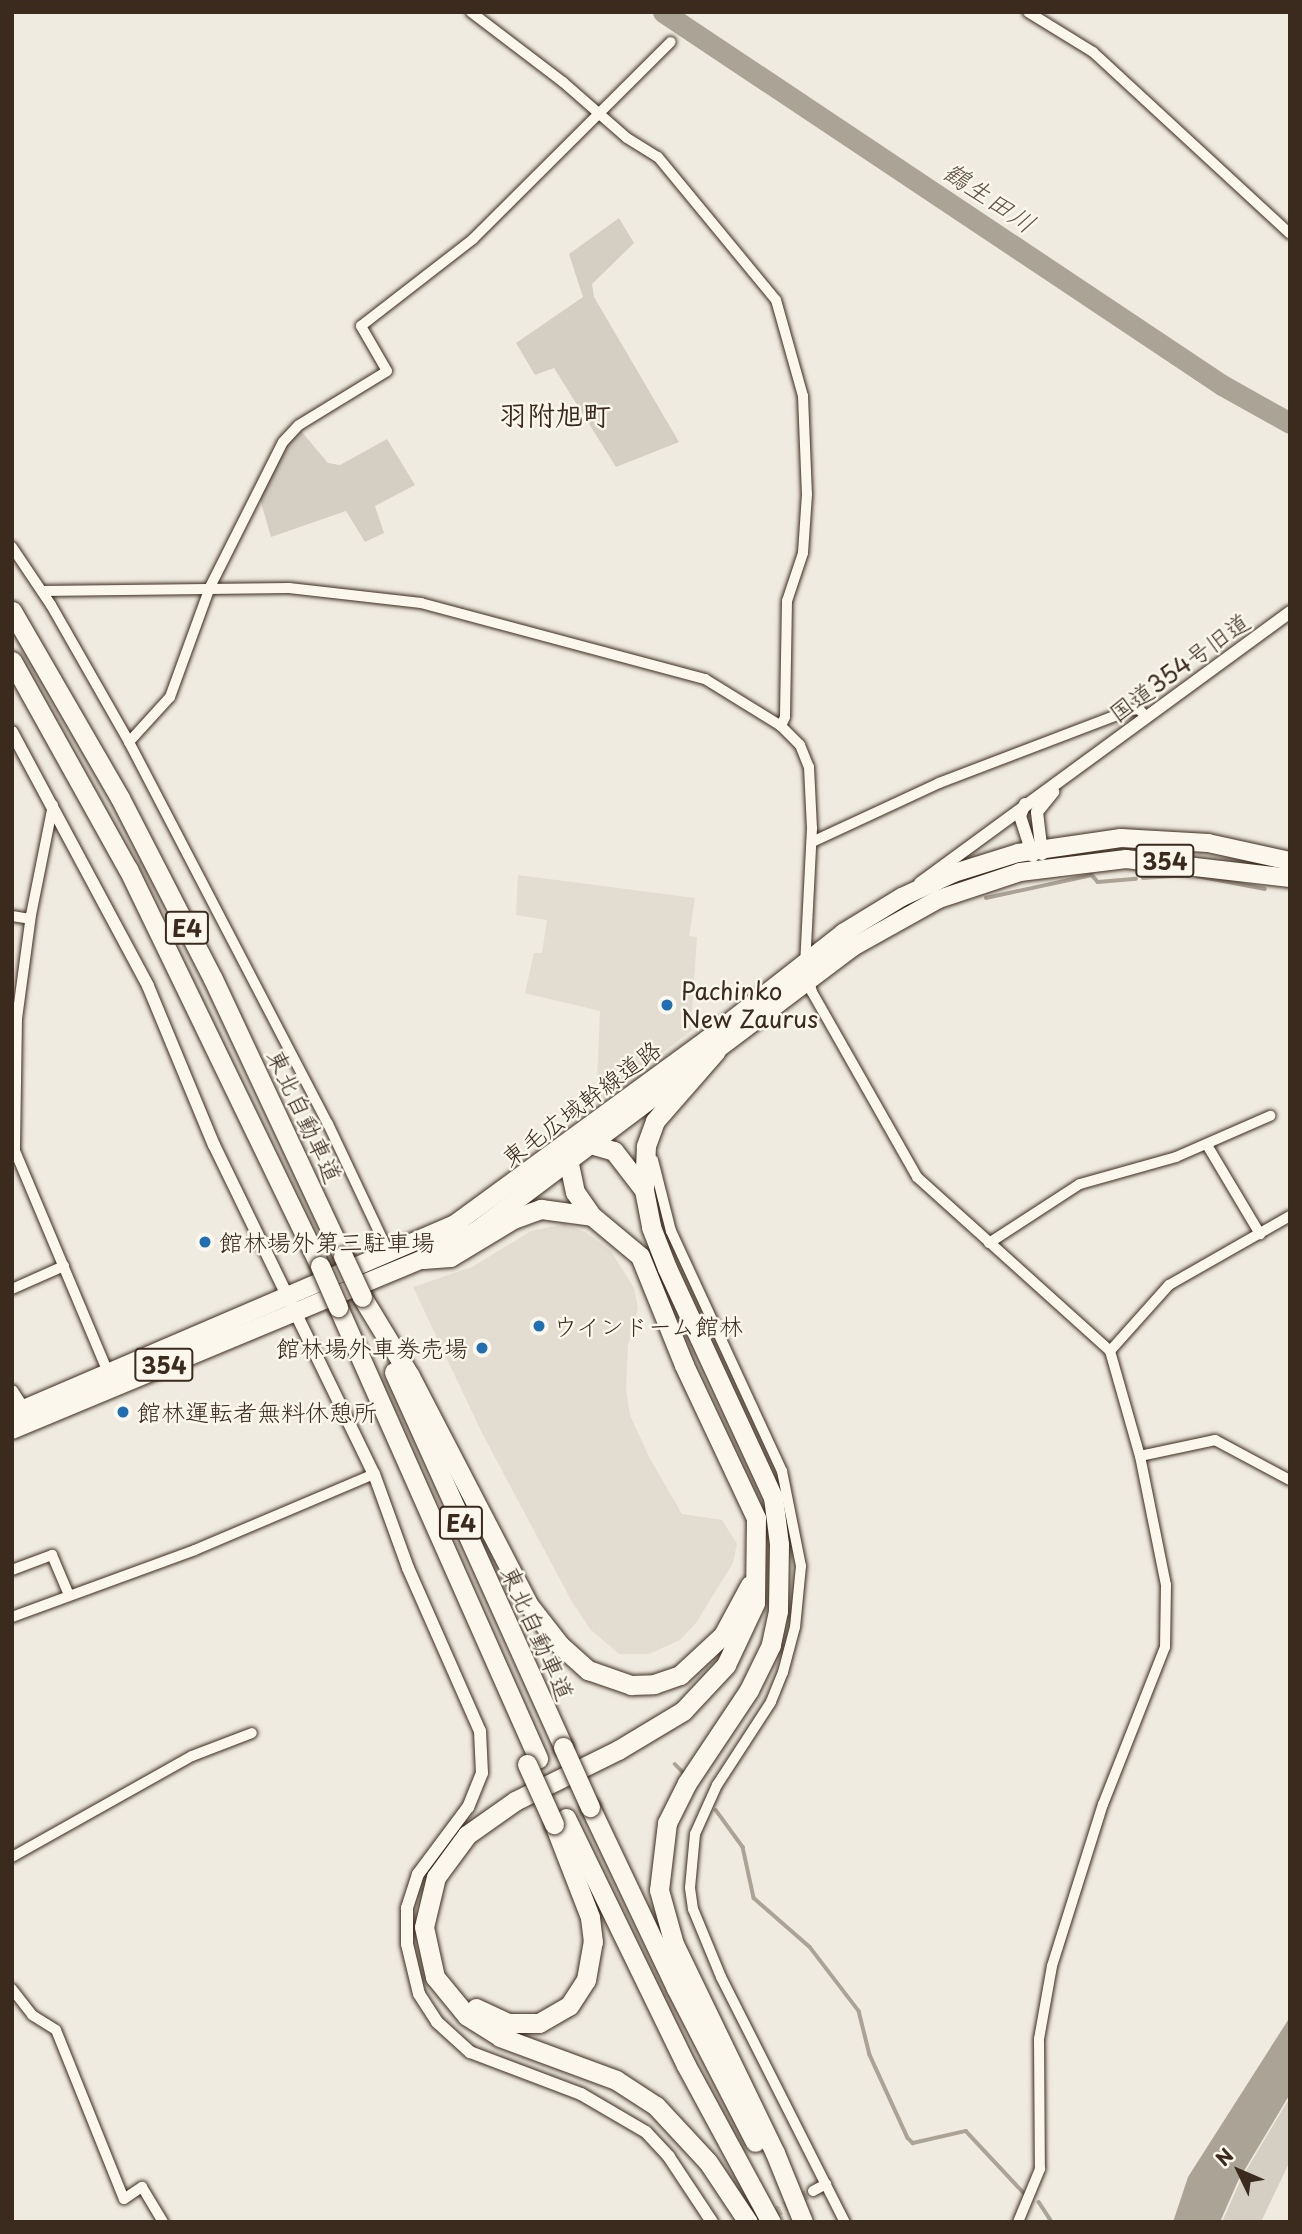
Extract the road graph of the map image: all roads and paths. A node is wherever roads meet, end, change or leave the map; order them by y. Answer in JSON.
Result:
{"nodes":[{"id":1,"x":471,"y":12,"type":"edge"},
{"id":2,"x":1028,"y":12,"type":"edge"},
{"id":3,"x":671,"y":42,"type":"dead end"},
{"id":4,"x":597,"y":115,"type":"junction"},
{"id":5,"x":1290,"y":234,"type":"edge"},
{"id":6,"x":12,"y":547,"type":"edge"},
{"id":7,"x":210,"y":587,"type":"junction"},
{"id":8,"x":42,"y":591,"type":"junction"},
{"id":9,"x":12,"y":611,"type":"edge"},
{"id":10,"x":1290,"y":612,"type":"edge"},
{"id":11,"x":12,"y":661,"type":"edge"},
{"id":12,"x":1146,"y":717,"type":"junction"},
{"id":13,"x":781,"y":726,"type":"junction"},
{"id":14,"x":12,"y":732,"type":"edge"},
{"id":15,"x":129,"y":742,"type":"junction"},
{"id":16,"x":16,"y":746,"type":"edge"},
{"id":17,"x":1092,"y":757,"type":"junction"},
{"id":18,"x":1025,"y":804,"type":"junction"},
{"id":19,"x":53,"y":805,"type":"junction"},
{"id":20,"x":812,"y":842,"type":"junction"},
{"id":21,"x":1037,"y":849,"type":"junction"},
{"id":22,"x":1290,"y":861,"type":"edge"},
{"id":23,"x":1039,"y":869,"type":"junction"},
{"id":24,"x":1290,"y":878,"type":"edge"},
{"id":25,"x":902,"y":897,"type":"junction"},
{"id":26,"x":12,"y":916,"type":"edge"},
{"id":27,"x":30,"y":919,"type":"junction"},
{"id":28,"x":807,"y":972,"type":"junction"},
{"id":29,"x":716,"y":1051,"type":"junction"},
{"id":30,"x":1270,"y":1116,"type":"dead end"},
{"id":31,"x":573,"y":1139,"type":"junction"},
{"id":32,"x":598,"y":1143,"type":"junction"},
{"id":33,"x":1207,"y":1145,"type":"junction"},
{"id":34,"x":653,"y":1153,"type":"dead end"},
{"id":35,"x":569,"y":1164,"type":"junction"},
{"id":36,"x":644,"y":1190,"type":"junction"},
{"id":37,"x":592,"y":1216,"type":"junction"},
{"id":38,"x":1290,"y":1216,"type":"edge"},
{"id":39,"x":1260,"y":1234,"type":"junction"},
{"id":40,"x":989,"y":1243,"type":"junction"},
{"id":41,"x":389,"y":1254,"type":"junction"},
{"id":42,"x":423,"y":1259,"type":"junction"},
{"id":43,"x":64,"y":1266,"type":"junction"},
{"id":44,"x":12,"y":1289,"type":"edge"},
{"id":45,"x":362,"y":1297,"type":"junction"},
{"id":46,"x":294,"y":1303,"type":"junction"},
{"id":47,"x":1110,"y":1351,"type":"junction"},
{"id":48,"x":108,"y":1372,"type":"junction"},
{"id":49,"x":12,"y":1391,"type":"edge"},
{"id":50,"x":22,"y":1415,"type":"edge"},
{"id":51,"x":12,"y":1430,"type":"edge"},
{"id":52,"x":1140,"y":1457,"type":"junction"},
{"id":53,"x":374,"y":1474,"type":"junction"},
{"id":54,"x":1290,"y":1480,"type":"edge"},
{"id":55,"x":12,"y":1570,"type":"edge"},
{"id":56,"x":756,"y":1575,"type":"junction"},
{"id":57,"x":776,"y":1591,"type":"junction"},
{"id":58,"x":69,"y":1595,"type":"junction"},
{"id":59,"x":12,"y":1617,"type":"edge"},
{"id":60,"x":252,"y":1733,"type":"dead end"},
{"id":61,"x":560,"y":1821,"type":"junction"},
{"id":62,"x":12,"y":1857,"type":"edge"},
{"id":63,"x":12,"y":1989,"type":"edge"},
{"id":64,"x":826,"y":2184,"type":"junction"},
{"id":65,"x":813,"y":2191,"type":"tunnel mouth"},
{"id":66,"x":163,"y":2222,"type":"edge"},
{"id":67,"x":712,"y":2222,"type":"edge"},
{"id":68,"x":748,"y":2222,"type":"edge"},
{"id":69,"x":771,"y":2222,"type":"edge"},
{"id":70,"x":802,"y":2222,"type":"edge"},
{"id":71,"x":845,"y":2222,"type":"edge"},
{"id":72,"x":1018,"y":2222,"type":"edge"}],
"edges":[{"from":1,"to":4,"type":"street"},
{"from":2,"to":5,"type":"street"},
{"from":3,"to":4,"type":"street"},
{"from":4,"to":7,"type":"street"},
{"from":4,"to":13,"type":"street"},
{"from":6,"to":8,"type":"street"},
{"from":7,"to":8,"type":"street"},
{"from":7,"to":13,"type":"street"},
{"from":7,"to":15,"type":"street"},
{"from":8,"to":15,"type":"street"},
{"from":9,"to":45,"type":"highway","name":"東北自動車道","number":"E4","bridge":true},
{"from":10,"to":12,"type":"street","name":"国道354号旧道"},
{"from":11,"to":61,"type":"highway","name":"東北自動車道","number":"E4","bridge":true},
{"from":12,"to":17,"type":"street","name":"国道354号旧道"},
{"from":12,"to":20,"type":"street"},
{"from":13,"to":20,"type":"street"},
{"from":14,"to":16,"type":"street"},
{"from":15,"to":41,"type":"street"},
{"from":16,"to":19,"type":"street"},
{"from":17,"to":18,"type":"street","name":"国道354号旧道"},
{"from":17,"to":21,"type":"street","name":"国道354号旧道"},
{"from":18,"to":21,"type":"street","name":"国道354号旧道"},
{"from":18,"to":25,"type":"street"},
{"from":19,"to":27,"type":"street"},
{"from":19,"to":46,"type":"street"},
{"from":20,"to":28,"type":"street"},
{"from":21,"to":22,"type":"highway","name":"東毛広域幹線道路","number":"354"},
{"from":21,"to":23,"type":"street","name":"国道354号旧道"},
{"from":21,"to":25,"type":"highway","name":"東毛広域幹線道路","number":"354"},
{"from":23,"to":24,"type":"highway","name":"東毛広域幹線道路","number":"354"},
{"from":23,"to":28,"type":"highway","name":"東毛広域幹線道路","number":"354"},
{"from":25,"to":28,"type":"highway","name":"東毛広域幹線道路","number":"354"},
{"from":26,"to":27,"type":"street"},
{"from":27,"to":43,"type":"street"},
{"from":28,"to":29,"type":"highway","name":"東毛広域幹線道路","number":"354"},
{"from":28,"to":31,"type":"highway","name":"東毛広域幹線道路","number":"354"},
{"from":28,"to":40,"type":"street"},
{"from":29,"to":32,"type":"highway","name":"東毛広域幹線道路","number":"354"},
{"from":29,"to":36,"type":"highway"},
{"from":30,"to":33,"type":"street"},
{"from":31,"to":32,"type":"highway"},
{"from":31,"to":35,"type":"highway"},
{"from":31,"to":41,"type":"highway","name":"東毛広域幹線道路","number":"354"},
{"from":32,"to":35,"type":"highway","name":"東毛広域幹線道路","number":"354"},
{"from":32,"to":36,"type":"highway"},
{"from":33,"to":39,"type":"street"},
{"from":33,"to":40,"type":"street"},
{"from":34,"to":64,"type":"street"},
{"from":35,"to":37,"type":"highway"},
{"from":35,"to":42,"type":"highway","name":"東毛広域幹線道路","number":"354"},
{"from":36,"to":57,"type":"highway"},
{"from":37,"to":42,"type":"highway"},
{"from":37,"to":56,"type":"highway"},
{"from":38,"to":39,"type":"street"},
{"from":39,"to":47,"type":"street"},
{"from":40,"to":47,"type":"street"},
{"from":41,"to":46,"type":"highway","name":"東毛広域幹線道路","number":"354"},
{"from":42,"to":46,"type":"highway","name":"東毛広域幹線道路","number":"354"},
{"from":43,"to":44,"type":"street"},
{"from":43,"to":48,"type":"street"},
{"from":45,"to":56,"type":"highway"},
{"from":45,"to":70,"type":"highway","name":"東北自動車道","number":"E4","bridge":true},
{"from":46,"to":48,"type":"highway","name":"東毛広域幹線道路","number":"354"},
{"from":46,"to":50,"type":"highway","name":"東毛広域幹線道路","number":"354"},
{"from":46,"to":53,"type":"street"},
{"from":47,"to":52,"type":"street"},
{"from":48,"to":50,"type":"highway","name":"東毛広域幹線道路","number":"354"},
{"from":49,"to":50,"type":"street"},
{"from":50,"to":51,"type":"highway","name":"東毛広域幹線道路","number":"354"},
{"from":52,"to":54,"type":"street"},
{"from":52,"to":72,"type":"street"},
{"from":53,"to":58,"type":"street"},
{"from":53,"to":67,"type":"street"},
{"from":55,"to":58,"type":"street"},
{"from":56,"to":68,"type":"highway"},
{"from":57,"to":61,"type":"highway"},
{"from":57,"to":70,"type":"highway"},
{"from":58,"to":59,"type":"street"},
{"from":60,"to":62,"type":"street"},
{"from":61,"to":69,"type":"highway","name":"東北自動車道","number":"E4"},
{"from":63,"to":66,"type":"street"},
{"from":64,"to":65,"type":"street"},
{"from":64,"to":71,"type":"street"}]}
